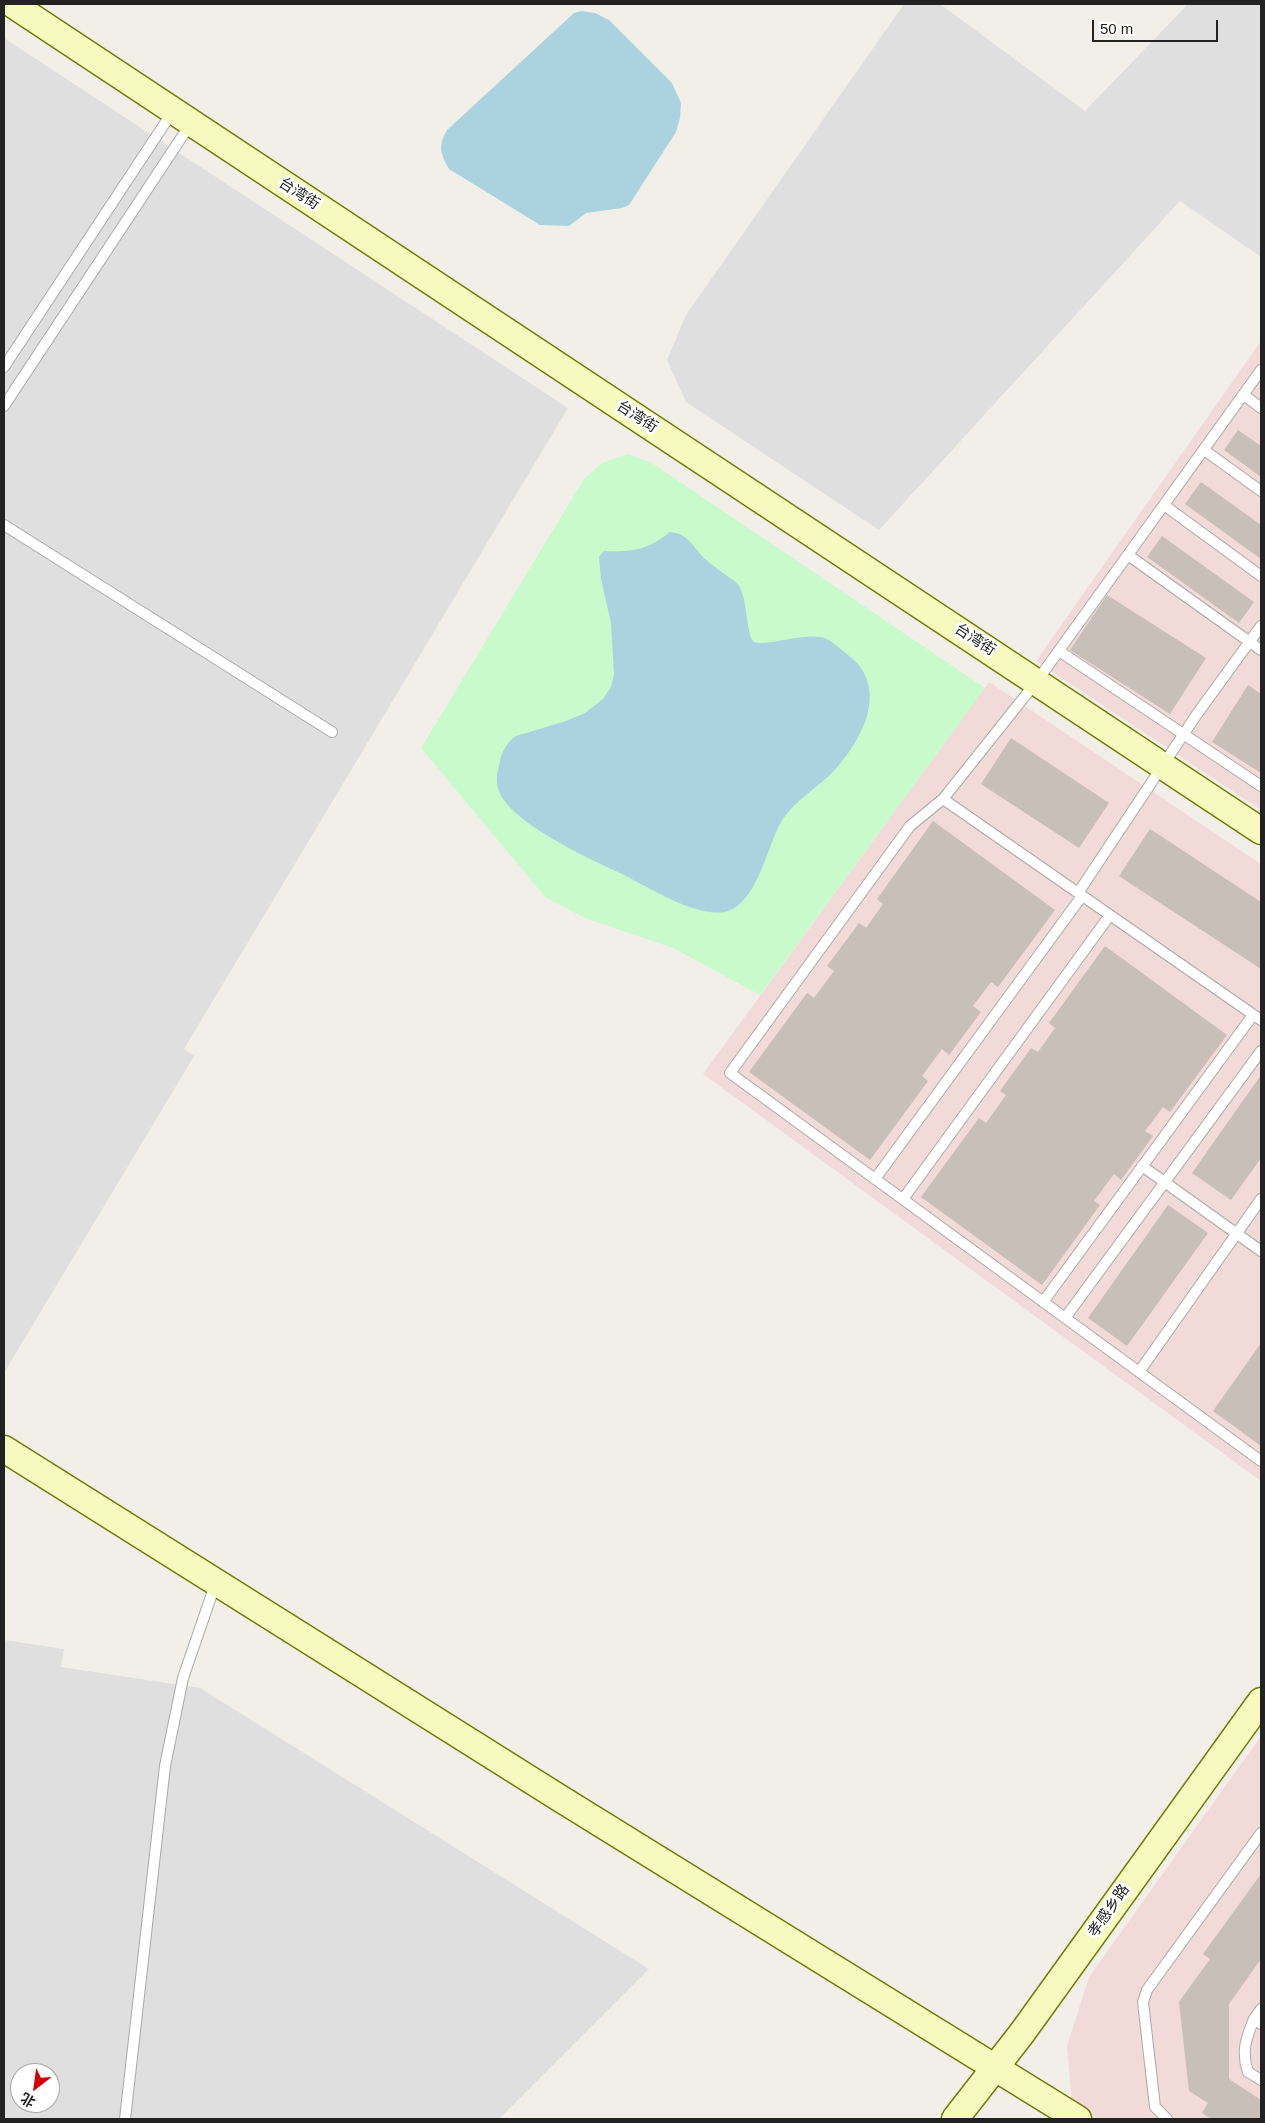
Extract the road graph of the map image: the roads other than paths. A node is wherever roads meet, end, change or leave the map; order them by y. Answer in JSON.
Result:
{"nodes":[{"id":1,"x":12,"y":4,"type":"edge"},
{"id":2,"x":182,"y":117,"type":"junction"},
{"id":3,"x":4,"y":367,"type":"edge"},
{"id":4,"x":1261,"y":370,"type":"edge"},
{"id":5,"x":1244,"y":395,"type":"junction"},
{"id":6,"x":4,"y":406,"type":"edge"},
{"id":7,"x":1261,"y":408,"type":"edge"},
{"id":8,"x":1204,"y":450,"type":"junction"},
{"id":9,"x":1261,"y":491,"type":"edge"},
{"id":10,"x":1164,"y":505,"type":"junction"},
{"id":11,"x":4,"y":525,"type":"edge"},
{"id":12,"x":1128,"y":555,"type":"junction"},
{"id":13,"x":1261,"y":576,"type":"edge"},
{"id":14,"x":1261,"y":626,"type":"edge"},
{"id":15,"x":1250,"y":642,"type":"junction"},
{"id":16,"x":1261,"y":650,"type":"edge"},
{"id":17,"x":1059,"y":651,"type":"junction"},
{"id":18,"x":1037,"y":681,"type":"junction"},
{"id":19,"x":332,"y":732,"type":"dead end"},
{"id":20,"x":1184,"y":734,"type":"junction"},
{"id":21,"x":1163,"y":766,"type":"junction"},
{"id":22,"x":1261,"y":786,"type":"edge"},
{"id":23,"x":943,"y":799,"type":"junction"},
{"id":24,"x":1261,"y":831,"type":"edge"},
{"id":25,"x":1080,"y":894,"type":"junction"},
{"id":26,"x":1110,"y":915,"type":"junction"},
{"id":27,"x":1257,"y":1018,"type":"edge"},
{"id":28,"x":1261,"y":1051,"type":"edge"},
{"id":29,"x":1142,"y":1166,"type":"junction"},
{"id":30,"x":875,"y":1179,"type":"junction"},
{"id":31,"x":1165,"y":1182,"type":"junction"},
{"id":32,"x":1261,"y":1199,"type":"edge"},
{"id":33,"x":902,"y":1200,"type":"junction"},
{"id":34,"x":1237,"y":1233,"type":"junction"},
{"id":35,"x":1261,"y":1251,"type":"edge"},
{"id":36,"x":1043,"y":1302,"type":"junction"},
{"id":37,"x":1066,"y":1318,"type":"junction"},
{"id":38,"x":1139,"y":1372,"type":"junction"},
{"id":39,"x":4,"y":1449,"type":"edge"},
{"id":40,"x":1261,"y":1461,"type":"edge"},
{"id":41,"x":216,"y":1582,"type":"junction"},
{"id":42,"x":1261,"y":1701,"type":"edge"},
{"id":43,"x":1261,"y":1834,"type":"edge"},
{"id":44,"x":1261,"y":2009,"type":"edge"},
{"id":45,"x":1258,"y":2022,"type":"edge"},
{"id":46,"x":995,"y":2068,"type":"junction"},
{"id":47,"x":1261,"y":2080,"type":"edge"},
{"id":48,"x":125,"y":2119,"type":"edge"},
{"id":49,"x":955,"y":2119,"type":"edge"},
{"id":50,"x":1078,"y":2119,"type":"edge"},
{"id":51,"x":1167,"y":2119,"type":"edge"}],
"edges":[{"from":1,"to":2,"type":"main road","name":"台湾街"},
{"from":2,"to":3,"type":"lane"},
{"from":2,"to":6,"type":"lane"},
{"from":2,"to":18,"type":"main road","name":"台湾街"},
{"from":4,"to":5,"type":"lane"},
{"from":5,"to":7,"type":"lane"},
{"from":5,"to":8,"type":"lane"},
{"from":8,"to":9,"type":"lane"},
{"from":8,"to":10,"type":"lane"},
{"from":10,"to":12,"type":"lane"},
{"from":10,"to":13,"type":"lane"},
{"from":11,"to":19,"type":"lane"},
{"from":12,"to":15,"type":"lane"},
{"from":12,"to":17,"type":"lane"},
{"from":14,"to":15,"type":"lane"},
{"from":15,"to":16,"type":"lane"},
{"from":15,"to":20,"type":"lane"},
{"from":17,"to":18,"type":"lane"},
{"from":17,"to":20,"type":"lane"},
{"from":18,"to":21,"type":"main road","name":"台湾街"},
{"from":18,"to":23,"type":"lane"},
{"from":20,"to":21,"type":"lane"},
{"from":20,"to":22,"type":"lane"},
{"from":21,"to":24,"type":"main road","name":"台湾街"},
{"from":21,"to":25,"type":"lane"},
{"from":23,"to":25,"type":"lane"},
{"from":23,"to":30,"type":"lane"},
{"from":25,"to":26,"type":"lane"},
{"from":25,"to":30,"type":"lane"},
{"from":26,"to":27,"type":"lane"},
{"from":26,"to":33,"type":"lane"},
{"from":27,"to":29,"type":"lane"},
{"from":28,"to":31,"type":"lane"},
{"from":29,"to":31,"type":"lane"},
{"from":29,"to":36,"type":"lane"},
{"from":30,"to":33,"type":"lane"},
{"from":31,"to":34,"type":"lane"},
{"from":31,"to":37,"type":"lane"},
{"from":32,"to":34,"type":"lane"},
{"from":33,"to":36,"type":"lane"},
{"from":34,"to":35,"type":"lane"},
{"from":34,"to":38,"type":"lane"},
{"from":36,"to":37,"type":"lane"},
{"from":37,"to":38,"type":"lane"},
{"from":38,"to":40,"type":"lane"},
{"from":39,"to":41,"type":"main road"},
{"from":41,"to":46,"type":"main road"},
{"from":41,"to":48,"type":"lane"},
{"from":42,"to":46,"type":"main road","name":"孝感乡路"},
{"from":43,"to":51,"type":"lane"},
{"from":44,"to":45,"type":"lane"},
{"from":45,"to":47,"type":"lane"},
{"from":46,"to":49,"type":"main road","name":"孝感乡路"},
{"from":46,"to":50,"type":"main road"}]}
